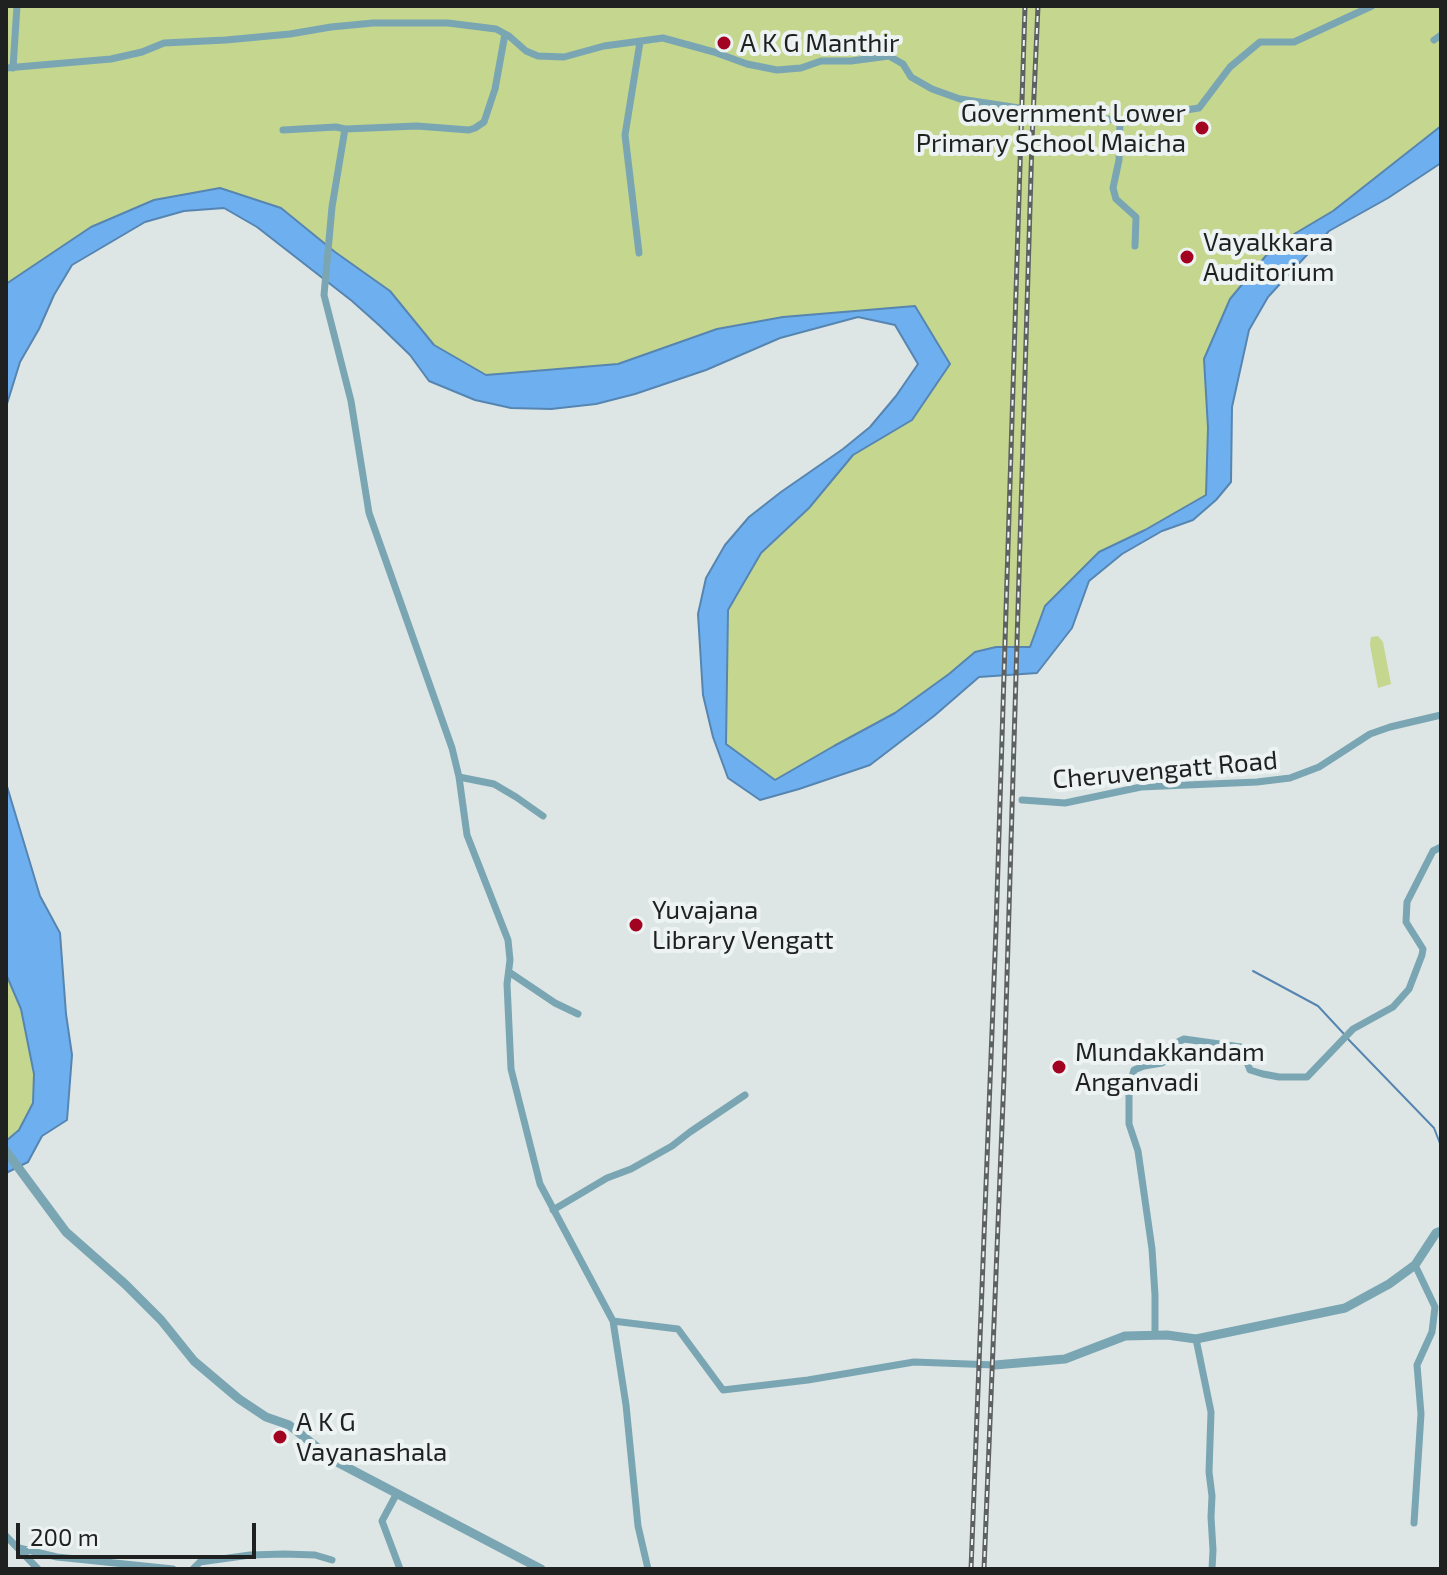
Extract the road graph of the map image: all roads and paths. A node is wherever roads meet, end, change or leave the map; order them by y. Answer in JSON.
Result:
{"nodes":[{"id":1,"x":17,"y":6,"type":"edge"},
{"id":2,"x":1372,"y":6,"type":"edge"},
{"id":3,"x":505,"y":34,"type":"junction"},
{"id":4,"x":640,"y":42,"type":"junction"},
{"id":5,"x":9,"y":68,"type":"edge"},
{"id":6,"x":1019,"y":108,"type":"dead end"},
{"id":7,"x":1048,"y":115,"type":"dead end"},
{"id":8,"x":1120,"y":120,"type":"junction"},
{"id":9,"x":345,"y":129,"type":"junction"},
{"id":10,"x":283,"y":130,"type":"dead end"},
{"id":11,"x":1135,"y":246,"type":"dead end"},
{"id":12,"x":639,"y":253,"type":"dead end"},
{"id":13,"x":1441,"y":715,"type":"edge"},
{"id":14,"x":459,"y":777,"type":"junction"},
{"id":15,"x":1022,"y":800,"type":"dead end"},
{"id":16,"x":543,"y":816,"type":"dead end"},
{"id":17,"x":1441,"y":847,"type":"edge"},
{"id":18,"x":509,"y":972,"type":"junction"},
{"id":19,"x":578,"y":1014,"type":"dead end"},
{"id":20,"x":745,"y":1095,"type":"dead end"},
{"id":21,"x":6,"y":1151,"type":"edge"},
{"id":22,"x":553,"y":1210,"type":"junction"},
{"id":23,"x":1441,"y":1231,"type":"edge"},
{"id":24,"x":1415,"y":1265,"type":"junction"},
{"id":25,"x":613,"y":1321,"type":"junction"},
{"id":26,"x":1155,"y":1335,"type":"junction"},
{"id":27,"x":1196,"y":1339,"type":"junction"},
{"id":28,"x":995,"y":1365,"type":"joint"},
{"id":29,"x":397,"y":1493,"type":"junction"},
{"id":30,"x":1414,"y":1523,"type":"dead end"},
{"id":31,"x":6,"y":1536,"type":"edge"},
{"id":32,"x":19,"y":1548,"type":"junction"},
{"id":33,"x":332,"y":1560,"type":"dead end"},
{"id":34,"x":38,"y":1569,"type":"edge"},
{"id":35,"x":173,"y":1569,"type":"edge"},
{"id":36,"x":193,"y":1569,"type":"edge"},
{"id":37,"x":400,"y":1569,"type":"edge"},
{"id":38,"x":541,"y":1569,"type":"edge"},
{"id":39,"x":648,"y":1569,"type":"edge"},
{"id":40,"x":1212,"y":1569,"type":"edge"}],
"edges":[{"from":1,"to":5,"type":"street"},
{"from":2,"to":8,"type":"street"},
{"from":3,"to":4,"type":"street"},
{"from":3,"to":5,"type":"street"},
{"from":3,"to":9,"type":"street"},
{"from":4,"to":6,"type":"street"},
{"from":4,"to":12,"type":"street"},
{"from":7,"to":8,"type":"street"},
{"from":8,"to":11,"type":"street"},
{"from":9,"to":10,"type":"street"},
{"from":9,"to":14,"type":"street"},
{"from":13,"to":15,"type":"street","name":"Cheruvengatt Road"},
{"from":14,"to":16,"type":"street"},
{"from":14,"to":18,"type":"street"},
{"from":17,"to":26,"type":"street"},
{"from":18,"to":19,"type":"street"},
{"from":18,"to":22,"type":"street"},
{"from":20,"to":22,"type":"street"},
{"from":21,"to":29,"type":"street"},
{"from":22,"to":25,"type":"street"},
{"from":23,"to":24,"type":"street"},
{"from":24,"to":27,"type":"street"},
{"from":24,"to":30,"type":"street"},
{"from":25,"to":28,"type":"street"},
{"from":25,"to":39,"type":"street"},
{"from":26,"to":27,"type":"street"},
{"from":26,"to":28,"type":"street"},
{"from":27,"to":40,"type":"street"},
{"from":29,"to":37,"type":"street"},
{"from":29,"to":38,"type":"street"},
{"from":31,"to":32,"type":"street"},
{"from":32,"to":34,"type":"street"},
{"from":32,"to":35,"type":"street"},
{"from":33,"to":36,"type":"street"}]}
